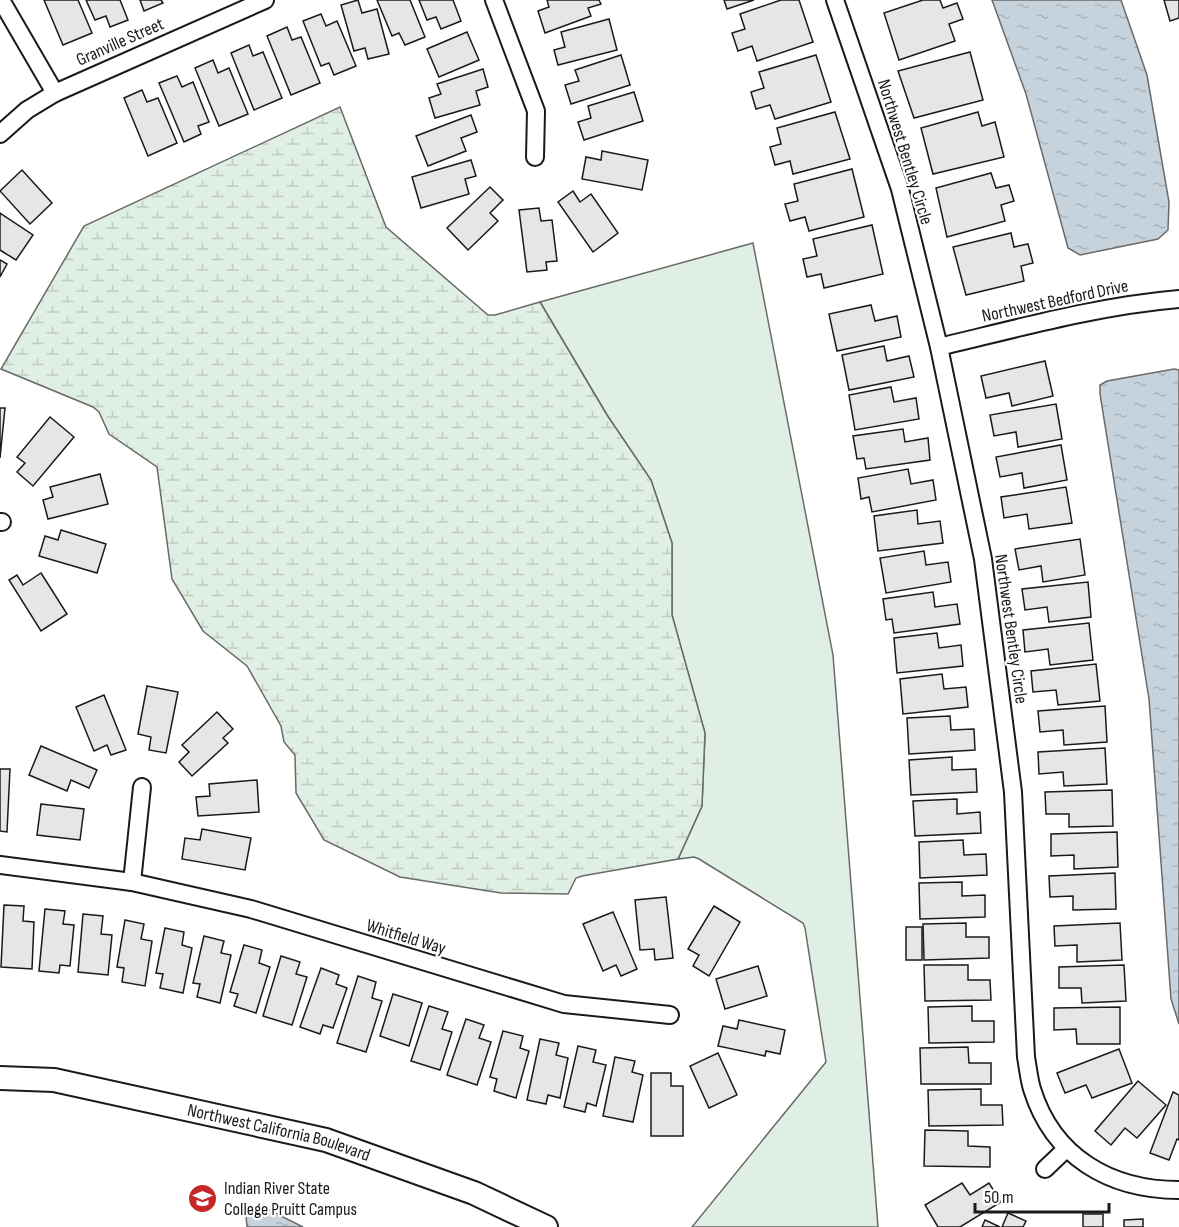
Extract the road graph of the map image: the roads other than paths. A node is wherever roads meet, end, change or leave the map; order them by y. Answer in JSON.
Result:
{"nodes":[{"id":1,"x":1,"y":0,"type":"edge"},
{"id":2,"x":265,"y":0,"type":"edge"},
{"id":3,"x":494,"y":0,"type":"edge"},
{"id":4,"x":835,"y":0,"type":"edge"},
{"id":5,"x":55,"y":93,"type":"junction"},
{"id":6,"x":0,"y":134,"type":"edge"},
{"id":7,"x":535,"y":157,"type":"dead end"},
{"id":8,"x":1179,"y":299,"type":"edge"},
{"id":9,"x":939,"y":346,"type":"junction"},
{"id":10,"x":142,"y":787,"type":"dead end"},
{"id":11,"x":0,"y":865,"type":"edge"},
{"id":12,"x":132,"y":882,"type":"junction"},
{"id":13,"x":670,"y":1015,"type":"dead end"},
{"id":14,"x":0,"y":1078,"type":"edge"},
{"id":15,"x":1066,"y":1149,"type":"junction"},
{"id":16,"x":1045,"y":1169,"type":"dead end"},
{"id":17,"x":1179,"y":1190,"type":"edge"},
{"id":18,"x":546,"y":1227,"type":"edge"}],
"edges":[{"from":1,"to":5,"type":"street"},
{"from":2,"to":5,"type":"street","name":"Granville Street"},
{"from":3,"to":7,"type":"street"},
{"from":4,"to":9,"type":"street","name":"Northwest Bentley Circle"},
{"from":5,"to":6,"type":"street","name":"Granville Street"},
{"from":8,"to":9,"type":"street","name":"Northwest Bedford Drive"},
{"from":9,"to":15,"type":"street","name":"Northwest Bentley Circle"},
{"from":10,"to":12,"type":"street"},
{"from":11,"to":12,"type":"street","name":"Whitfield Way"},
{"from":12,"to":13,"type":"street","name":"Whitfield Way"},
{"from":14,"to":18,"type":"street","name":"Northwest California Boulevard"},
{"from":15,"to":16,"type":"street"},
{"from":15,"to":17,"type":"street","name":"Northwest Bentley Circle"}]}
